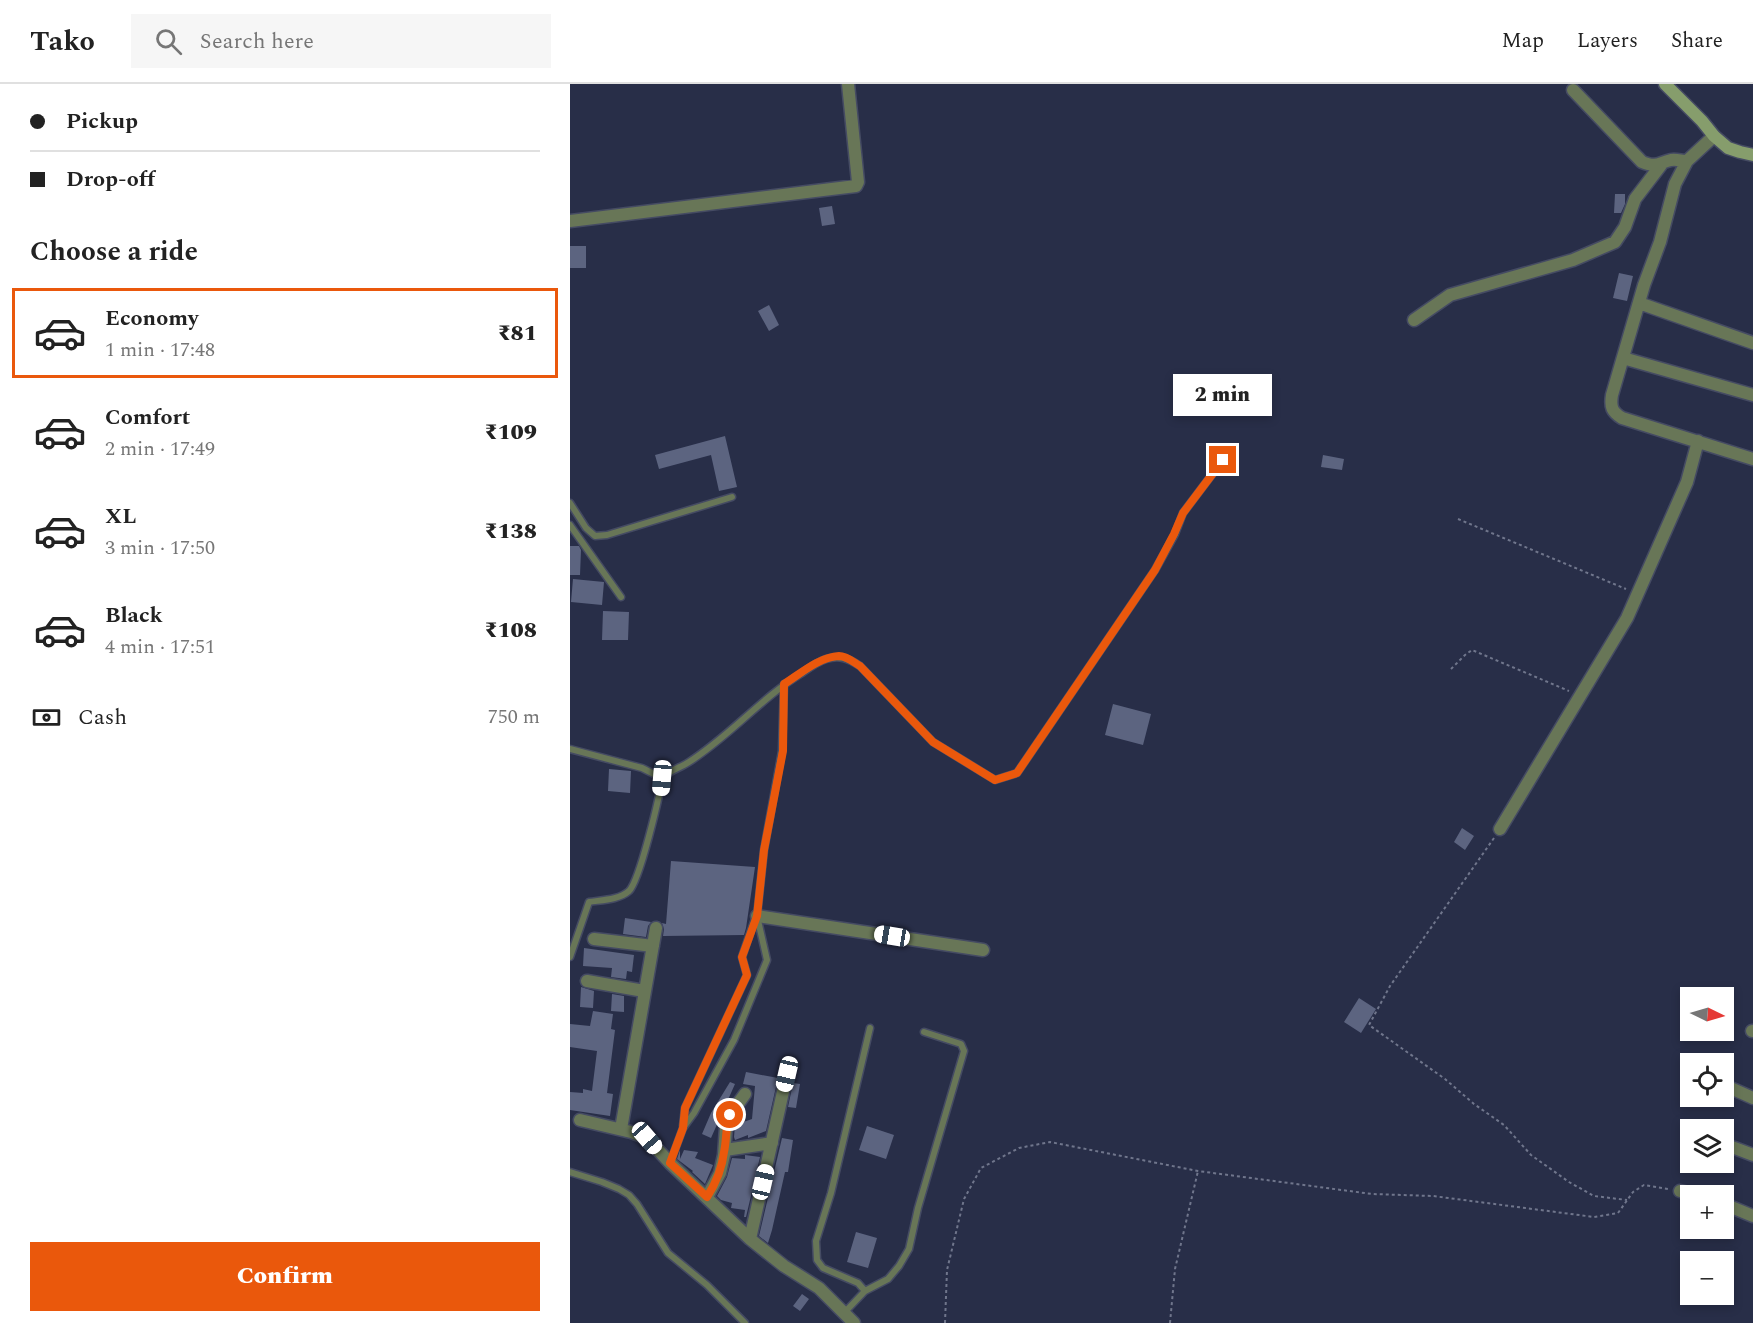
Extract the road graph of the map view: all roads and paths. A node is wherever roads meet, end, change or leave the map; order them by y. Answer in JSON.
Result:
{"nodes":[{"id":1,"x":848,"y":84,"type":"edge"},
{"id":2,"x":1665,"y":84,"type":"edge"},
{"id":3,"x":1573,"y":90,"type":"dead end"},
{"id":4,"x":1714,"y":136,"type":"junction"},
{"id":5,"x":1753,"y":155,"type":"edge"},
{"id":6,"x":1687,"y":161,"type":"junction"},
{"id":7,"x":1661,"y":165,"type":"junction"},
{"id":8,"x":570,"y":221,"type":"edge"},
{"id":9,"x":1639,"y":303,"type":"junction"},
{"id":10,"x":1414,"y":320,"type":"dead end"},
{"id":11,"x":1753,"y":343,"type":"edge"},
{"id":12,"x":1623,"y":358,"type":"junction"},
{"id":13,"x":1753,"y":395,"type":"edge"},
{"id":14,"x":1698,"y":441,"type":"junction"},
{"id":15,"x":1753,"y":459,"type":"edge"},
{"id":16,"x":1223,"y":460,"type":"dead end"},
{"id":17,"x":732,"y":497,"type":"dead end"},
{"id":18,"x":570,"y":503,"type":"edge"},
{"id":19,"x":1458,"y":519,"type":"dead end"},
{"id":20,"x":570,"y":525,"type":"edge"},
{"id":21,"x":1637,"y":593,"type":"junction"},
{"id":22,"x":621,"y":597,"type":"dead end"},
{"id":23,"x":1451,"y":669,"type":"dead end"},
{"id":24,"x":784,"y":684,"type":"junction"},
{"id":25,"x":1580,"y":695,"type":"junction"},
{"id":26,"x":570,"y":749,"type":"edge"},
{"id":27,"x":662,"y":778,"type":"junction"},
{"id":28,"x":1500,"y":829,"type":"joint"},
{"id":29,"x":757,"y":916,"type":"junction"},
{"id":30,"x":656,"y":928,"type":"dead end"},
{"id":31,"x":594,"y":939,"type":"dead end"},
{"id":32,"x":653,"y":946,"type":"junction"},
{"id":33,"x":983,"y":950,"type":"dead end"},
{"id":34,"x":570,"y":957,"type":"edge"},
{"id":35,"x":587,"y":981,"type":"dead end"},
{"id":36,"x":644,"y":991,"type":"junction"},
{"id":37,"x":870,"y":1028,"type":"dead end"},
{"id":38,"x":924,"y":1032,"type":"dead end"},
{"id":39,"x":787,"y":1074,"type":"dead end"},
{"id":40,"x":1734,"y":1090,"type":"edge"},
{"id":41,"x":745,"y":1094,"type":"dead end"},
{"id":42,"x":1753,"y":1098,"type":"edge"},
{"id":43,"x":580,"y":1120,"type":"dead end"},
{"id":44,"x":683,"y":1128,"type":"junction"},
{"id":45,"x":621,"y":1129,"type":"junction"},
{"id":46,"x":772,"y":1143,"type":"junction"},
{"id":47,"x":1734,"y":1148,"type":"edge"},
{"id":48,"x":725,"y":1150,"type":"junction"},
{"id":49,"x":1753,"y":1155,"type":"edge"},
{"id":50,"x":670,"y":1163,"type":"junction"},
{"id":51,"x":1198,"y":1171,"type":"junction"},
{"id":52,"x":570,"y":1172,"type":"edge"},
{"id":53,"x":1680,"y":1191,"type":"edge"},
{"id":54,"x":707,"y":1197,"type":"junction"},
{"id":55,"x":1628,"y":1200,"type":"junction"},
{"id":56,"x":1734,"y":1208,"type":"edge"},
{"id":57,"x":1753,"y":1216,"type":"edge"},
{"id":58,"x":750,"y":1239,"type":"junction"},
{"id":59,"x":865,"y":1291,"type":"junction"},
{"id":60,"x":844,"y":1313,"type":"junction"},
{"id":61,"x":745,"y":1323,"type":"edge"},
{"id":62,"x":854,"y":1323,"type":"edge"},
{"id":63,"x":945,"y":1323,"type":"edge"},
{"id":64,"x":1170,"y":1323,"type":"edge"}],
"edges":[{"from":1,"to":8,"type":"street"},
{"from":2,"to":4,"type":"street"},
{"from":3,"to":7,"type":"street"},
{"from":4,"to":5,"type":"street"},
{"from":4,"to":6,"type":"street"},
{"from":6,"to":7,"type":"street"},
{"from":6,"to":9,"type":"street"},
{"from":7,"to":10,"type":"street"},
{"from":9,"to":11,"type":"street"},
{"from":9,"to":12,"type":"street"},
{"from":12,"to":13,"type":"street"},
{"from":12,"to":14,"type":"street"},
{"from":14,"to":15,"type":"street"},
{"from":14,"to":21,"type":"street"},
{"from":16,"to":24,"type":"lane"},
{"from":17,"to":18,"type":"lane"},
{"from":19,"to":21,"type":"path"},
{"from":20,"to":22,"type":"lane"},
{"from":21,"to":25,"type":"street"},
{"from":23,"to":25,"type":"path"},
{"from":24,"to":27,"type":"lane"},
{"from":24,"to":29,"type":"lane"},
{"from":25,"to":28,"type":"street"},
{"from":26,"to":27,"type":"lane"},
{"from":27,"to":34,"type":"lane"},
{"from":28,"to":55,"type":"path"},
{"from":29,"to":33,"type":"street"},
{"from":29,"to":44,"type":"lane"},
{"from":29,"to":44,"type":"lane"},
{"from":30,"to":32,"type":"street"},
{"from":31,"to":32,"type":"street"},
{"from":32,"to":36,"type":"street"},
{"from":35,"to":36,"type":"street"},
{"from":36,"to":45,"type":"street"},
{"from":37,"to":59,"type":"lane"},
{"from":38,"to":59,"type":"lane"},
{"from":39,"to":46,"type":"street"},
{"from":40,"to":42,"type":"street"},
{"from":41,"to":48,"type":"street"},
{"from":43,"to":45,"type":"street"},
{"from":44,"to":50,"type":"lane"},
{"from":45,"to":50,"type":"street"},
{"from":46,"to":48,"type":"street"},
{"from":46,"to":58,"type":"street"},
{"from":47,"to":49,"type":"street"},
{"from":48,"to":54,"type":"street"},
{"from":50,"to":54,"type":"street"},
{"from":51,"to":55,"type":"path"},
{"from":51,"to":63,"type":"path"},
{"from":51,"to":64,"type":"path"},
{"from":52,"to":61,"type":"lane"},
{"from":53,"to":55,"type":"path"},
{"from":54,"to":58,"type":"street"},
{"from":56,"to":57,"type":"street"},
{"from":58,"to":60,"type":"street"},
{"from":59,"to":60,"type":"lane"},
{"from":60,"to":62,"type":"street"}]}
